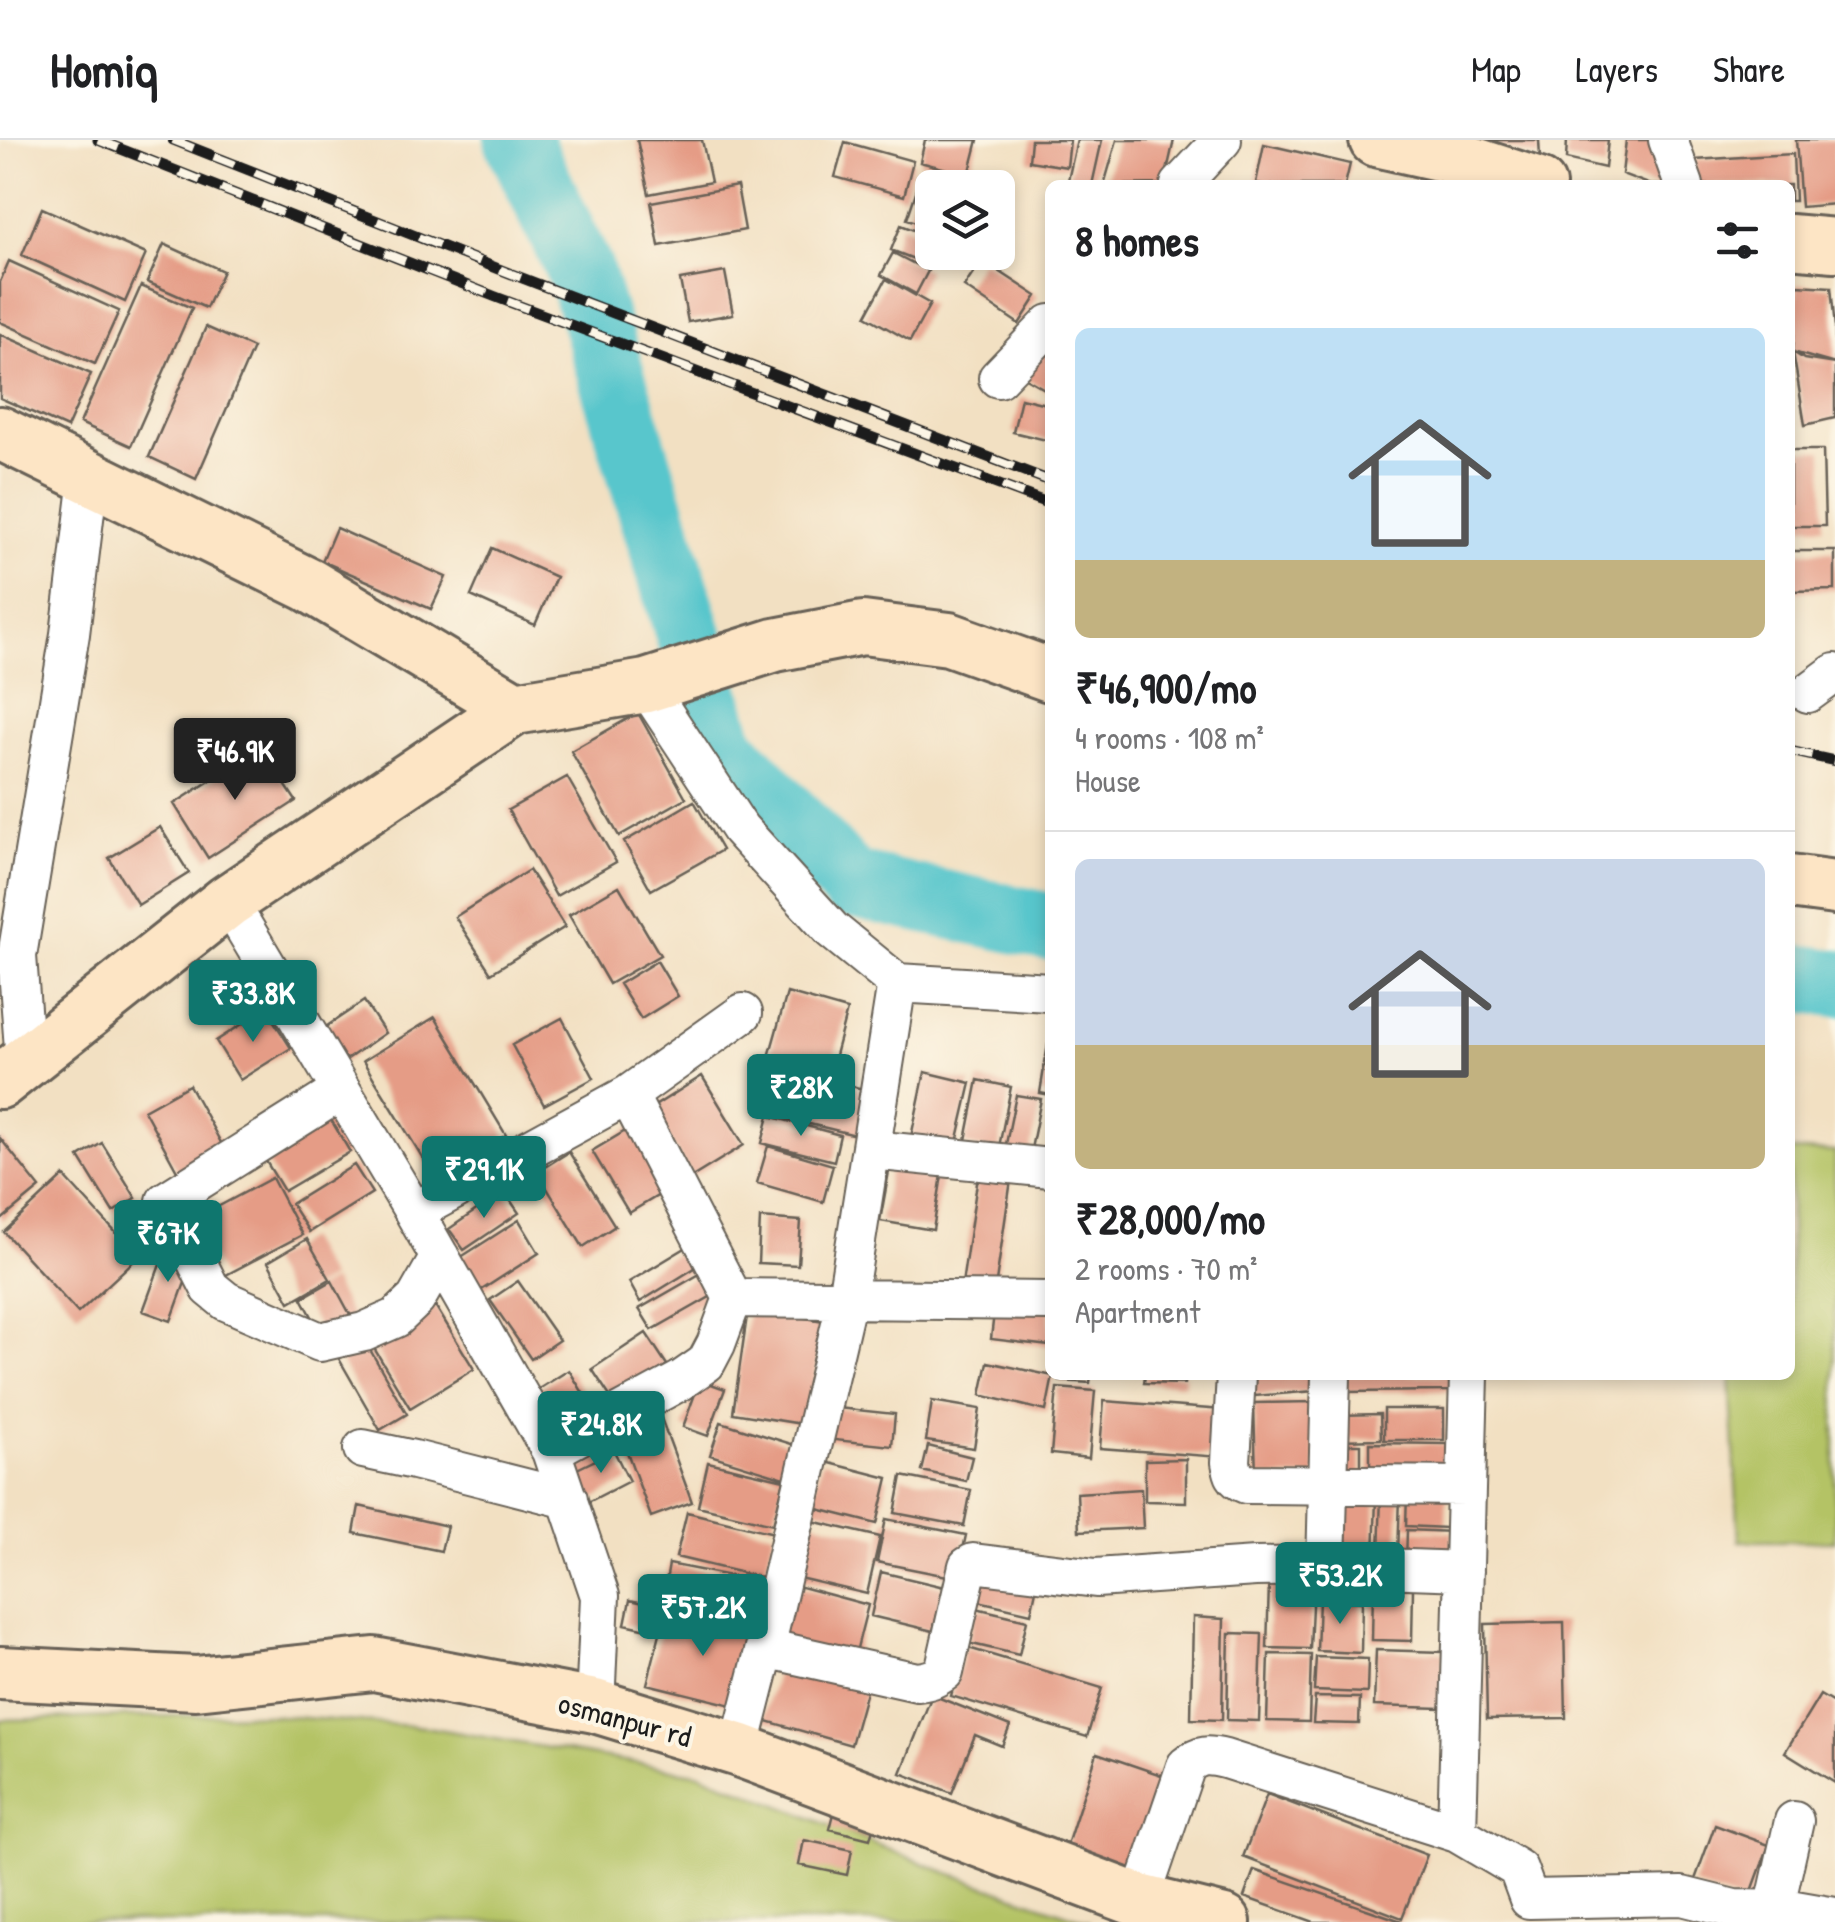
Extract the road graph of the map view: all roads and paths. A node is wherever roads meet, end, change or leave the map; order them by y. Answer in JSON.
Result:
{"nodes":[{"id":1,"x":1222,"y":140,"type":"edge"},
{"id":2,"x":1376,"y":140,"type":"edge"},
{"id":3,"x":1668,"y":140,"type":"edge"},
{"id":4,"x":1458,"y":172,"type":"edge"},
{"id":5,"x":1185,"y":180,"type":"edge"},
{"id":6,"x":1508,"y":180,"type":"edge"},
{"id":7,"x":1682,"y":180,"type":"edge"},
{"id":8,"x":1795,"y":241,"type":"edge"},
{"id":9,"x":1835,"y":245,"type":"edge"},
{"id":10,"x":1045,"y":329,"type":"edge"},
{"id":11,"x":998,"y":378,"type":"dead end"},
{"id":12,"x":0,"y":433,"type":"edge"},
{"id":13,"x":90,"y":478,"type":"junction"},
{"id":14,"x":1045,"y":674,"type":"edge"},
{"id":15,"x":646,"y":686,"type":"junction"},
{"id":16,"x":515,"y":708,"type":"junction"},
{"id":17,"x":1795,"y":883,"type":"edge"},
{"id":18,"x":1835,"y":888,"type":"edge"},
{"id":19,"x":228,"y":901,"type":"junction"},
{"id":20,"x":898,"y":983,"type":"junction"},
{"id":21,"x":1045,"y":992,"type":"edge"},
{"id":22,"x":742,"y":1014,"type":"dead end"},
{"id":23,"x":13,"y":1072,"type":"edge"},
{"id":24,"x":341,"y":1092,"type":"junction"},
{"id":25,"x":628,"y":1095,"type":"junction"},
{"id":26,"x":872,"y":1150,"type":"junction"},
{"id":27,"x":1045,"y":1167,"type":"edge"},
{"id":28,"x":414,"y":1212,"type":"junction"},
{"id":29,"x":440,"y":1257,"type":"junction"},
{"id":30,"x":732,"y":1298,"type":"junction"},
{"id":31,"x":846,"y":1298,"type":"junction"},
{"id":32,"x":1045,"y":1301,"type":"edge"},
{"id":33,"x":1236,"y":1380,"type":"edge"},
{"id":34,"x":1331,"y":1380,"type":"edge"},
{"id":35,"x":1469,"y":1380,"type":"edge"},
{"id":36,"x":363,"y":1449,"type":"dead end"},
{"id":37,"x":551,"y":1450,"type":"junction"},
{"id":38,"x":1330,"y":1486,"type":"junction"},
{"id":39,"x":1466,"y":1486,"type":"junction"},
{"id":40,"x":568,"y":1500,"type":"junction"},
{"id":41,"x":1326,"y":1566,"type":"junction"},
{"id":42,"x":1464,"y":1571,"type":"junction"},
{"id":43,"x":765,"y":1648,"type":"junction"},
{"id":44,"x":0,"y":1672,"type":"edge"},
{"id":45,"x":595,"y":1706,"type":"junction"},
{"id":46,"x":739,"y":1750,"type":"junction"},
{"id":47,"x":1794,"y":1821,"type":"dead end"},
{"id":48,"x":1457,"y":1833,"type":"junction"},
{"id":49,"x":1140,"y":1901,"type":"junction"},
{"id":50,"x":1679,"y":1909,"type":"edge"},
{"id":51,"x":1524,"y":1910,"type":"edge"},
{"id":52,"x":1774,"y":1910,"type":"junction"},
{"id":53,"x":1835,"y":1917,"type":"edge"},
{"id":54,"x":1224,"y":1922,"type":"edge"}],
"edges":[{"from":1,"to":5,"type":"street"},
{"from":2,"to":4,"type":"street"},
{"from":3,"to":7,"type":"street"},
{"from":4,"to":6,"type":"street"},
{"from":8,"to":9,"type":"street"},
{"from":10,"to":11,"type":"street"},
{"from":12,"to":13,"type":"street"},
{"from":13,"to":16,"type":"street"},
{"from":13,"to":23,"type":"street"},
{"from":14,"to":15,"type":"street"},
{"from":15,"to":16,"type":"street"},
{"from":15,"to":20,"type":"street"},
{"from":16,"to":19,"type":"street"},
{"from":17,"to":18,"type":"street"},
{"from":19,"to":23,"type":"street"},
{"from":19,"to":24,"type":"street"},
{"from":20,"to":21,"type":"street"},
{"from":20,"to":26,"type":"street"},
{"from":22,"to":25,"type":"street"},
{"from":24,"to":28,"type":"street"},
{"from":24,"to":29,"type":"street"},
{"from":25,"to":28,"type":"street"},
{"from":25,"to":30,"type":"street"},
{"from":26,"to":27,"type":"street"},
{"from":26,"to":31,"type":"street"},
{"from":28,"to":29,"type":"street"},
{"from":29,"to":37,"type":"street"},
{"from":30,"to":31,"type":"street"},
{"from":30,"to":37,"type":"street"},
{"from":31,"to":32,"type":"street"},
{"from":31,"to":43,"type":"street"},
{"from":33,"to":38,"type":"street"},
{"from":34,"to":38,"type":"street"},
{"from":35,"to":39,"type":"street"},
{"from":36,"to":40,"type":"street"},
{"from":37,"to":40,"type":"street"},
{"from":38,"to":39,"type":"street"},
{"from":38,"to":41,"type":"street"},
{"from":39,"to":42,"type":"street"},
{"from":40,"to":45,"type":"street"},
{"from":41,"to":42,"type":"street"},
{"from":41,"to":43,"type":"street"},
{"from":42,"to":48,"type":"street"},
{"from":43,"to":46,"type":"street"},
{"from":44,"to":45,"type":"street","name":"osmanpur rd"},
{"from":45,"to":46,"type":"street","name":"osmanpur rd"},
{"from":46,"to":49,"type":"street","name":"osmanpur rd"},
{"from":47,"to":52,"type":"street"},
{"from":48,"to":49,"type":"street"},
{"from":48,"to":51,"type":"street"},
{"from":49,"to":54,"type":"street","name":"osmanpur rd"},
{"from":50,"to":51,"type":"street"},
{"from":50,"to":52,"type":"street"},
{"from":52,"to":53,"type":"street"}]}
